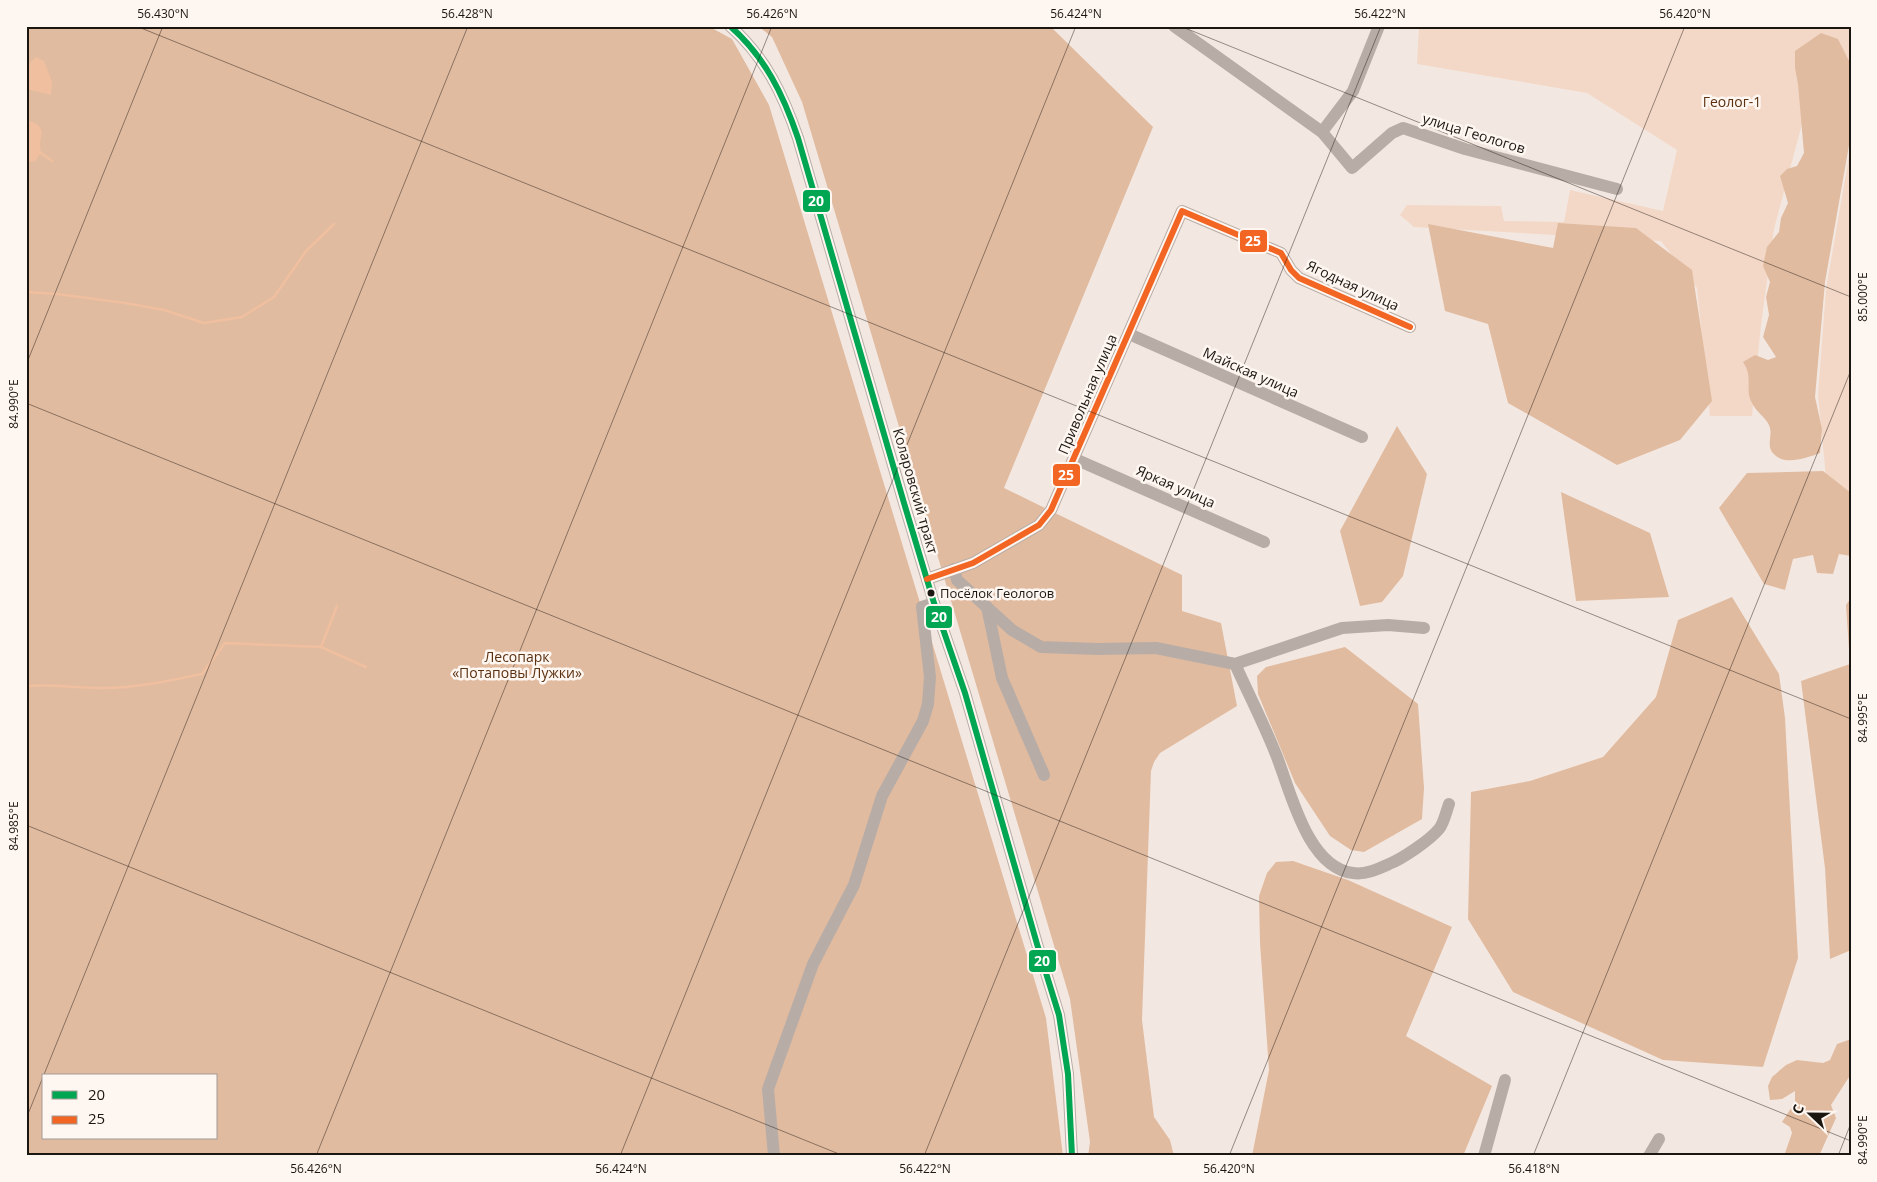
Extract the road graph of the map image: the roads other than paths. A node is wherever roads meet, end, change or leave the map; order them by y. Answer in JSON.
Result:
{"nodes":[{"id":1,"x":730,"y":26,"type":"edge"},
{"id":2,"x":1174,"y":26,"type":"edge"},
{"id":3,"x":1379,"y":26,"type":"edge"},
{"id":4,"x":1322,"y":132,"type":"junction"},
{"id":5,"x":1617,"y":189,"type":"dead end"},
{"id":6,"x":1182,"y":211,"type":"joint"},
{"id":7,"x":1410,"y":327,"type":"dead end"},
{"id":8,"x":1129,"y":334,"type":"junction"},
{"id":9,"x":1362,"y":437,"type":"dead end"},
{"id":10,"x":1075,"y":459,"type":"junction"},
{"id":11,"x":1264,"y":542,"type":"dead end"},
{"id":12,"x":954,"y":569,"type":"junction"},
{"id":13,"x":927,"y":578,"type":"junction"},
{"id":14,"x":934,"y":603,"type":"junction"},
{"id":15,"x":987,"y":607,"type":"junction"},
{"id":16,"x":1424,"y":628,"type":"dead end"},
{"id":17,"x":1235,"y":664,"type":"junction"},
{"id":18,"x":1044,"y":775,"type":"dead end"},
{"id":19,"x":1449,"y":804,"type":"dead end"},
{"id":20,"x":1505,"y":1080,"type":"dead end"},
{"id":21,"x":1659,"y":1139,"type":"dead end"},
{"id":22,"x":774,"y":1156,"type":"edge"},
{"id":23,"x":1072,"y":1156,"type":"edge"},
{"id":24,"x":1484,"y":1156,"type":"edge"},
{"id":25,"x":1649,"y":1156,"type":"edge"}],
"edges":[{"from":1,"to":13,"type":"street","name":"Коларовский тракт"},
{"from":2,"to":4,"type":"street","name":"улица Геологов"},
{"from":3,"to":4,"type":"street"},
{"from":4,"to":5,"type":"street","name":"улица Геологов"},
{"from":6,"to":7,"type":"street","name":"Ягодная улица"},
{"from":6,"to":8,"type":"street","name":"Привольная улица"},
{"from":8,"to":9,"type":"street","name":"Майская улица"},
{"from":8,"to":10,"type":"street","name":"Привольная улица"},
{"from":10,"to":11,"type":"street","name":"Яркая улица"},
{"from":10,"to":12,"type":"street","name":"Привольная улица"},
{"from":12,"to":13,"type":"street","name":"Привольная улица"},
{"from":12,"to":15,"type":"street"},
{"from":13,"to":14,"type":"street","name":"Коларовский тракт"},
{"from":14,"to":22,"type":"street"},
{"from":14,"to":23,"type":"street","name":"Коларовский тракт"},
{"from":15,"to":17,"type":"street"},
{"from":15,"to":18,"type":"street"},
{"from":16,"to":17,"type":"street"},
{"from":17,"to":19,"type":"street"},
{"from":20,"to":24,"type":"street"},
{"from":21,"to":25,"type":"street"}]}
